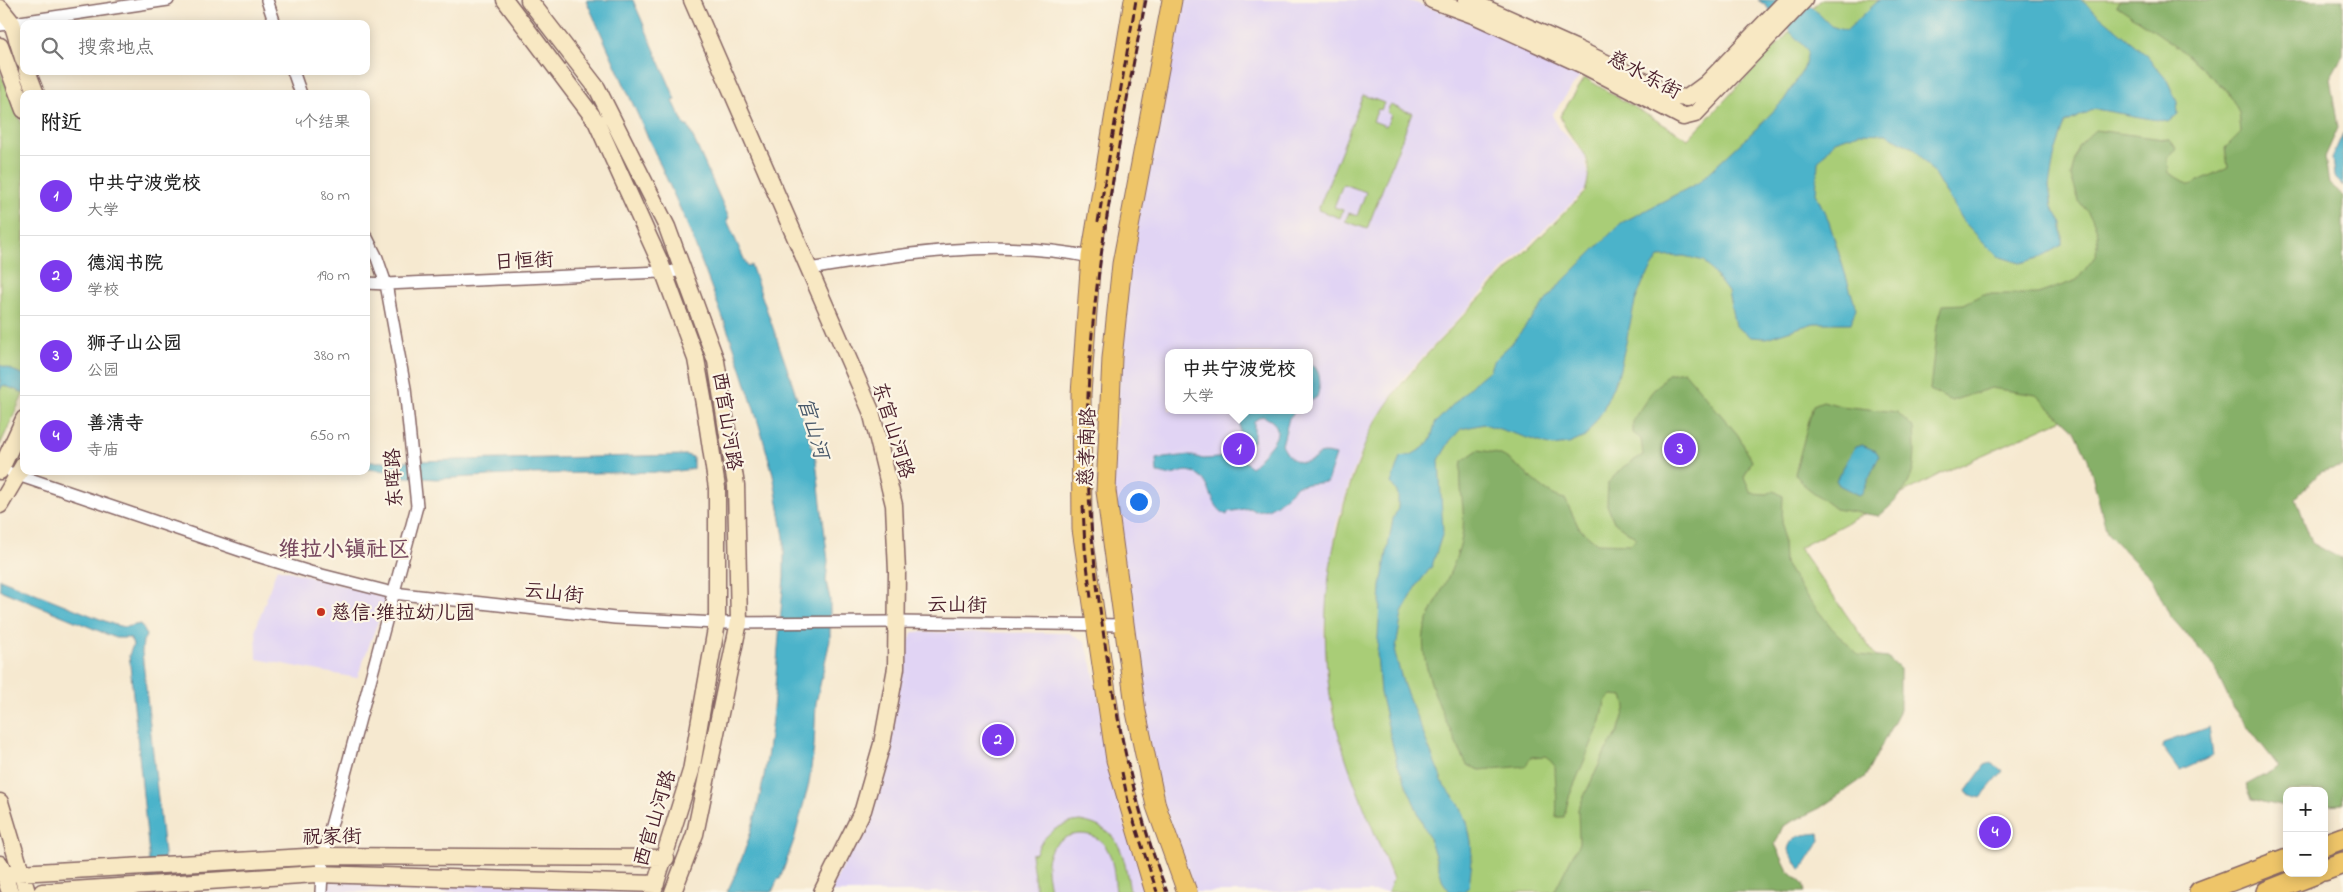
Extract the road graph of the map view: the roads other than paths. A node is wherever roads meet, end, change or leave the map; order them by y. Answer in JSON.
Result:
{"nodes":[{"id":1,"x":168,"y":0,"type":"edge"},
{"id":2,"x":267,"y":0,"type":"edge"},
{"id":3,"x":505,"y":0,"type":"edge"},
{"id":4,"x":529,"y":0,"type":"edge"},
{"id":5,"x":692,"y":0,"type":"edge"},
{"id":6,"x":1134,"y":0,"type":"edge"},
{"id":7,"x":1172,"y":0,"type":"edge"},
{"id":8,"x":1432,"y":0,"type":"edge"},
{"id":9,"x":1787,"y":0,"type":"edge"},
{"id":10,"x":1804,"y":0,"type":"edge"},
{"id":11,"x":1476,"y":5,"type":"edge"},
{"id":12,"x":0,"y":8,"type":"edge"},
{"id":13,"x":33,"y":20,"type":"edge"},
{"id":14,"x":274,"y":20,"type":"edge"},
{"id":15,"x":20,"y":22,"type":"edge"},
{"id":16,"x":6,"y":24,"type":"edge"},
{"id":17,"x":0,"y":46,"type":"edge"},
{"id":18,"x":20,"y":53,"type":"edge"},
{"id":19,"x":29,"y":75,"type":"edge"},
{"id":20,"x":294,"y":75,"type":"edge"},
{"id":21,"x":34,"y":90,"type":"edge"},
{"id":22,"x":300,"y":90,"type":"edge"},
{"id":23,"x":20,"y":99,"type":"edge"},
{"id":24,"x":370,"y":244,"type":"edge"},
{"id":25,"x":1091,"y":257,"type":"junction"},
{"id":26,"x":809,"y":268,"type":"junction"},
{"id":27,"x":683,"y":271,"type":"junction"},
{"id":28,"x":663,"y":272,"type":"junction"},
{"id":29,"x":370,"y":283,"type":"edge"},
{"id":30,"x":386,"y":284,"type":"junction"},
{"id":31,"x":20,"y":428,"type":"edge"},
{"id":32,"x":1,"y":470,"type":"edge"},
{"id":33,"x":20,"y":470,"type":"edge"},
{"id":34,"x":20,"y":472,"type":"edge"},
{"id":35,"x":35,"y":475,"type":"edge"},
{"id":36,"x":0,"y":505,"type":"edge"},
{"id":37,"x":393,"y":592,"type":"junction"},
{"id":38,"x":739,"y":622,"type":"junction"},
{"id":39,"x":896,"y":622,"type":"junction"},
{"id":40,"x":717,"y":623,"type":"junction"},
{"id":41,"x":1096,"y":624,"type":"junction"},
{"id":42,"x":1123,"y":625,"type":"junction"},
{"id":43,"x":0,"y":802,"type":"edge"},
{"id":44,"x":2343,"y":838,"type":"edge"},
{"id":45,"x":2328,"y":844,"type":"edge"},
{"id":46,"x":323,"y":856,"type":"junction"},
{"id":47,"x":666,"y":858,"type":"junction"},
{"id":48,"x":2283,"y":861,"type":"edge"},
{"id":49,"x":2343,"y":863,"type":"edge"},
{"id":50,"x":2328,"y":869,"type":"edge"},
{"id":51,"x":1,"y":870,"type":"edge"},
{"id":52,"x":20,"y":872,"type":"junction"},
{"id":53,"x":322,"y":874,"type":"junction"},
{"id":54,"x":2305,"y":877,"type":"edge"},
{"id":55,"x":655,"y":888,"type":"edge"},
{"id":56,"x":10,"y":892,"type":"edge"},
{"id":57,"x":27,"y":892,"type":"edge"},
{"id":58,"x":42,"y":892,"type":"edge"},
{"id":59,"x":321,"y":892,"type":"edge"},
{"id":60,"x":673,"y":892,"type":"edge"},
{"id":61,"x":822,"y":892,"type":"edge"},
{"id":62,"x":1155,"y":892,"type":"edge"},
{"id":63,"x":1187,"y":892,"type":"edge"},
{"id":64,"x":2200,"y":892,"type":"edge"},
{"id":65,"x":2266,"y":892,"type":"edge"}],
"edges":[{"from":1,"to":13,"type":"street"},
{"from":2,"to":14,"type":"street"},
{"from":3,"to":28,"type":"street","name":"西官山河路"},
{"from":4,"to":27,"type":"street","name":"西官山河路"},
{"from":5,"to":26,"type":"street","name":"东官山河路"},
{"from":6,"to":25,"type":"main road","name":"慈孝南路"},
{"from":7,"to":42,"type":"main road","name":"慈孝南路"},
{"from":8,"to":11,"type":"street","name":"慈水东街"},
{"from":9,"to":11,"type":"street","name":"慈水东街"},
{"from":10,"to":11,"type":"street","name":"慈水东街"},
{"from":12,"to":16,"type":"street"},
{"from":15,"to":16,"type":"street"},
{"from":16,"to":18,"type":"street"},
{"from":17,"to":23,"type":"street"},
{"from":19,"to":21,"type":"street"},
{"from":20,"to":22,"type":"street"},
{"from":24,"to":30,"type":"street","name":"东晖路"},
{"from":25,"to":26,"type":"street"},
{"from":25,"to":41,"type":"main road","name":"慈孝南路"},
{"from":26,"to":39,"type":"street","name":"东官山河路"},
{"from":27,"to":28,"type":"street","name":"日恒街"},
{"from":27,"to":38,"type":"street","name":"西官山河路"},
{"from":28,"to":30,"type":"street","name":"日恒街"},
{"from":28,"to":40,"type":"street","name":"西官山河路"},
{"from":29,"to":30,"type":"street","name":"日恒街"},
{"from":30,"to":37,"type":"street","name":"东晖路"},
{"from":31,"to":32,"type":"street"},
{"from":32,"to":33,"type":"street","name":"云山街"},
{"from":34,"to":36,"type":"street"},
{"from":35,"to":37,"type":"street","name":"云山街"},
{"from":37,"to":40,"type":"street","name":"云山街"},
{"from":37,"to":46,"type":"street","name":"东晖路"},
{"from":38,"to":39,"type":"street","name":"云山街"},
{"from":38,"to":40,"type":"street","name":"云山街"},
{"from":38,"to":60,"type":"street","name":"西官山河路"},
{"from":39,"to":41,"type":"street","name":"云山街"},
{"from":39,"to":61,"type":"street","name":"东官山河路"},
{"from":40,"to":47,"type":"street","name":"西官山河路"},
{"from":41,"to":42,"type":"street","name":"云山街"},
{"from":41,"to":62,"type":"main road","name":"慈孝南路"},
{"from":42,"to":63,"type":"main road","name":"慈孝南路"},
{"from":43,"to":52,"type":"street"},
{"from":44,"to":45,"type":"highway"},
{"from":46,"to":47,"type":"street","name":"祝家街"},
{"from":46,"to":52,"type":"street","name":"祝家街"},
{"from":46,"to":53,"type":"street","name":"东晖路"},
{"from":47,"to":55,"type":"street","name":"西官山河路"},
{"from":48,"to":64,"type":"highway"},
{"from":49,"to":50,"type":"highway"},
{"from":51,"to":52,"type":"street","name":"祝家街"},
{"from":51,"to":56,"type":"street"},
{"from":52,"to":57,"type":"street"},
{"from":53,"to":55,"type":"street","name":"祝家街"},
{"from":53,"to":58,"type":"street","name":"祝家街"},
{"from":53,"to":59,"type":"street","name":"东晖路"},
{"from":54,"to":65,"type":"highway"}]}
